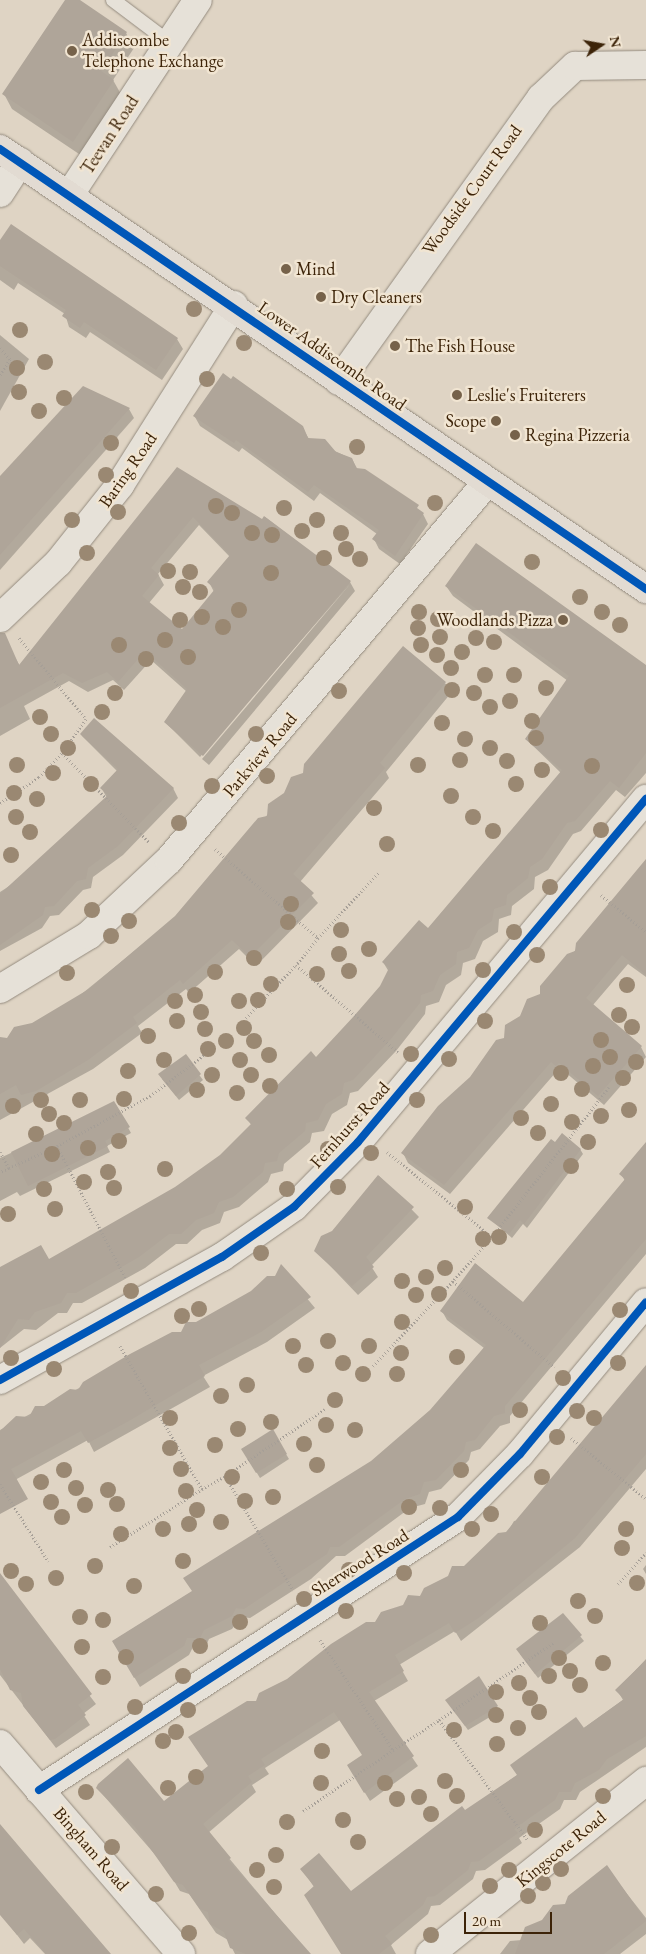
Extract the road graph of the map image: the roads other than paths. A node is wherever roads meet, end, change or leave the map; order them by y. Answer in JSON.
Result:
{"nodes":[{"id":1,"x":113,"y":0,"type":"edge"},
{"id":2,"x":198,"y":0,"type":"edge"},
{"id":3,"x":170,"y":43,"type":"junction"},
{"id":4,"x":646,"y":65,"type":"edge"},
{"id":5,"x":10,"y":156,"type":"edge"},
{"id":6,"x":0,"y":193,"type":"edge"},
{"id":7,"x":70,"y":194,"type":"junction"},
{"id":8,"x":234,"y":305,"type":"junction"},
{"id":9,"x":338,"y":381,"type":"junction"},
{"id":10,"x":486,"y":484,"type":"junction"},
{"id":11,"x":646,"y":589,"type":"edge"},
{"id":12,"x":8,"y":626,"type":"edge"},
{"id":13,"x":643,"y":809,"type":"edge"},
{"id":14,"x":0,"y":989,"type":"edge"},
{"id":15,"x":646,"y":1302,"type":"edge"},
{"id":16,"x":0,"y":1380,"type":"edge"},
{"id":17,"x":0,"y":1744,"type":"edge"},
{"id":18,"x":646,"y":1782,"type":"edge"},
{"id":19,"x":39,"y":1790,"type":"junction"},
{"id":20,"x":181,"y":1954,"type":"edge"},
{"id":21,"x":430,"y":1954,"type":"edge"}],
"edges":[{"from":1,"to":3,"type":"lane"},
{"from":2,"to":3,"type":"street","name":"Teevan Road"},
{"from":3,"to":7,"type":"street","name":"Teevan Road"},
{"from":4,"to":9,"type":"street","name":"Woodside Court Road"},
{"from":5,"to":6,"type":"street"},
{"from":5,"to":7,"type":"main road","name":"Lower Addiscombe Road"},
{"from":7,"to":8,"type":"main road","name":"Lower Addiscombe Road"},
{"from":8,"to":9,"type":"main road","name":"Lower Addiscombe Road"},
{"from":8,"to":12,"type":"street","name":"Baring Road"},
{"from":9,"to":10,"type":"main road","name":"Lower Addiscombe Road"},
{"from":10,"to":11,"type":"main road","name":"Lower Addiscombe Road"},
{"from":10,"to":14,"type":"street","name":"Parkview Road"},
{"from":13,"to":16,"type":"street","name":"Fernhurst Road"},
{"from":15,"to":19,"type":"street","name":"Sherwood Road"},
{"from":17,"to":19,"type":"street","name":"Bingham Road"},
{"from":18,"to":21,"type":"street","name":"Kingscote Road"},
{"from":19,"to":20,"type":"street","name":"Bingham Road"}]}
